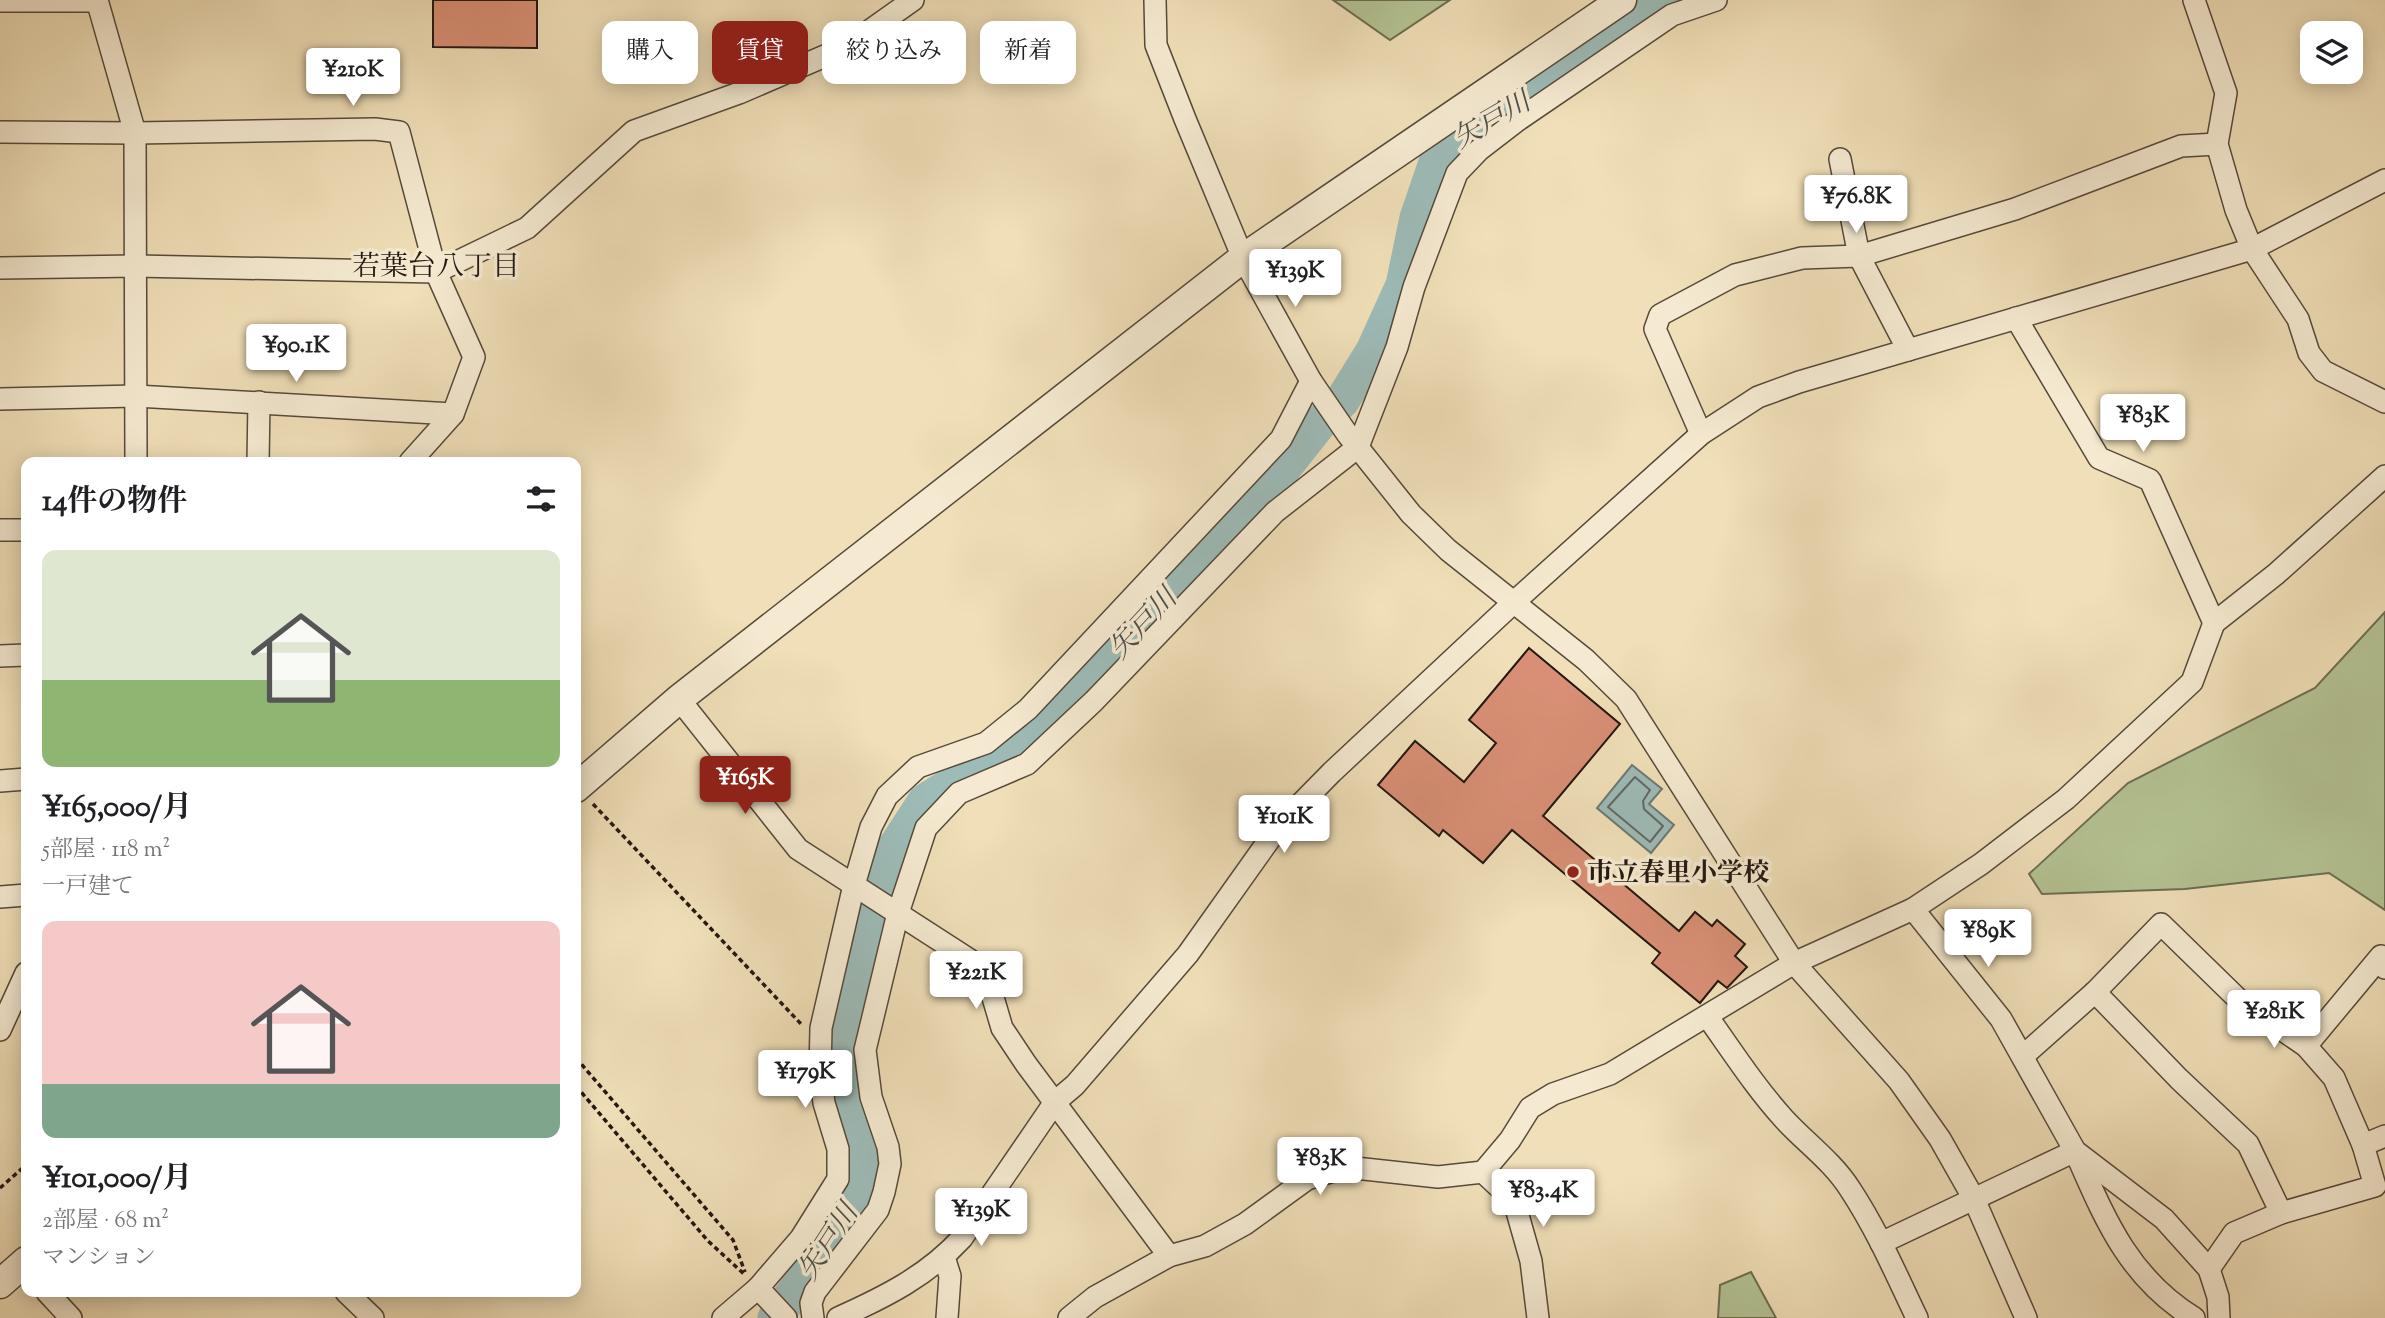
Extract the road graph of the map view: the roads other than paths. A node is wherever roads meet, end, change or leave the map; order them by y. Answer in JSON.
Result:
{"nodes":[{"id":1,"x":97,"y":0,"type":"edge"},
{"id":2,"x":914,"y":0,"type":"edge"},
{"id":3,"x":1155,"y":0,"type":"edge"},
{"id":4,"x":1622,"y":0,"type":"edge"},
{"id":5,"x":1716,"y":0,"type":"edge"},
{"id":6,"x":2194,"y":0,"type":"edge"},
{"id":7,"x":0,"y":1,"type":"edge"},
{"id":8,"x":0,"y":132,"type":"edge"},
{"id":9,"x":135,"y":134,"type":"junction"},
{"id":10,"x":2217,"y":144,"type":"junction"},
{"id":11,"x":1839,"y":159,"type":"dead end"},
{"id":12,"x":2385,"y":180,"type":"edge"},
{"id":13,"x":2252,"y":249,"type":"junction"},
{"id":14,"x":1859,"y":256,"type":"junction"},
{"id":15,"x":1243,"y":257,"type":"junction"},
{"id":16,"x":136,"y":266,"type":"junction"},
{"id":17,"x":0,"y":268,"type":"edge"},
{"id":18,"x":436,"y":272,"type":"junction"},
{"id":19,"x":2016,"y":318,"type":"junction"},
{"id":20,"x":1908,"y":350,"type":"junction"},
{"id":21,"x":1311,"y":381,"type":"junction"},
{"id":22,"x":136,"y":396,"type":"junction"},
{"id":23,"x":0,"y":399,"type":"edge"},
{"id":24,"x":259,"y":402,"type":"junction"},
{"id":25,"x":2385,"y":402,"type":"edge"},
{"id":26,"x":453,"y":414,"type":"junction"},
{"id":27,"x":1701,"y":434,"type":"junction"},
{"id":28,"x":1353,"y":441,"type":"junction"},
{"id":29,"x":136,"y":457,"type":"edge"},
{"id":30,"x":258,"y":457,"type":"edge"},
{"id":31,"x":414,"y":457,"type":"edge"},
{"id":32,"x":2385,"y":476,"type":"edge"},
{"id":33,"x":0,"y":530,"type":"edge"},
{"id":34,"x":21,"y":530,"type":"edge"},
{"id":35,"x":1513,"y":603,"type":"junction"},
{"id":36,"x":2214,"y":623,"type":"junction"},
{"id":37,"x":21,"y":655,"type":"edge"},
{"id":38,"x":0,"y":656,"type":"edge"},
{"id":39,"x":680,"y":699,"type":"junction"},
{"id":40,"x":21,"y":779,"type":"edge"},
{"id":41,"x":0,"y":781,"type":"edge"},
{"id":42,"x":581,"y":785,"type":"edge"},
{"id":43,"x":854,"y":885,"type":"junction"},
{"id":44,"x":21,"y":895,"type":"edge"},
{"id":45,"x":0,"y":897,"type":"edge"},
{"id":46,"x":1913,"y":909,"type":"junction"},
{"id":47,"x":898,"y":914,"type":"junction"},
{"id":48,"x":1794,"y":963,"type":"junction"},
{"id":49,"x":2385,"y":968,"type":"edge"},
{"id":50,"x":15,"y":982,"type":"edge"},
{"id":51,"x":2095,"y":992,"type":"junction"},
{"id":52,"x":1707,"y":1016,"type":"junction"},
{"id":53,"x":0,"y":1030,"type":"edge"},
{"id":54,"x":2306,"y":1046,"type":"junction"},
{"id":55,"x":2023,"y":1056,"type":"junction"},
{"id":56,"x":1055,"y":1102,"type":"junction"},
{"id":57,"x":2385,"y":1136,"type":"edge"},
{"id":58,"x":2363,"y":1145,"type":"junction"},
{"id":59,"x":2075,"y":1151,"type":"junction"},
{"id":60,"x":1483,"y":1172,"type":"junction"},
{"id":61,"x":1974,"y":1199,"type":"junction"},
{"id":62,"x":2281,"y":1213,"type":"junction"},
{"id":63,"x":1881,"y":1243,"type":"junction"},
{"id":64,"x":1169,"y":1256,"type":"junction"},
{"id":65,"x":944,"y":1257,"type":"junction"},
{"id":66,"x":21,"y":1267,"type":"edge"},
{"id":67,"x":2209,"y":1269,"type":"junction"},
{"id":68,"x":0,"y":1284,"type":"edge"},
{"id":69,"x":758,"y":1288,"type":"junction"},
{"id":70,"x":52,"y":1297,"type":"edge"},
{"id":71,"x":351,"y":1297,"type":"edge"},
{"id":72,"x":71,"y":1318,"type":"edge"},
{"id":73,"x":373,"y":1318,"type":"edge"},
{"id":74,"x":723,"y":1318,"type":"edge"},
{"id":75,"x":786,"y":1318,"type":"edge"},
{"id":76,"x":813,"y":1318,"type":"edge"},
{"id":77,"x":838,"y":1318,"type":"edge"},
{"id":78,"x":947,"y":1318,"type":"edge"},
{"id":79,"x":1069,"y":1318,"type":"edge"},
{"id":80,"x":1538,"y":1318,"type":"edge"},
{"id":81,"x":1917,"y":1318,"type":"edge"},
{"id":82,"x":2026,"y":1318,"type":"edge"},
{"id":83,"x":2194,"y":1318,"type":"edge"},
{"id":84,"x":2219,"y":1318,"type":"edge"}],
"edges":[{"from":1,"to":7,"type":"street"},
{"from":1,"to":9,"type":"street"},
{"from":2,"to":18,"type":"street"},
{"from":3,"to":15,"type":"street"},
{"from":4,"to":15,"type":"street"},
{"from":5,"to":28,"type":"street"},
{"from":6,"to":10,"type":"street"},
{"from":8,"to":9,"type":"street"},
{"from":9,"to":16,"type":"street"},
{"from":9,"to":18,"type":"street"},
{"from":10,"to":13,"type":"street"},
{"from":10,"to":14,"type":"street"},
{"from":11,"to":14,"type":"street"},
{"from":12,"to":13,"type":"street"},
{"from":13,"to":19,"type":"street"},
{"from":13,"to":25,"type":"street"},
{"from":14,"to":20,"type":"street"},
{"from":14,"to":27,"type":"street"},
{"from":15,"to":21,"type":"street"},
{"from":15,"to":39,"type":"street"},
{"from":16,"to":17,"type":"street"},
{"from":16,"to":18,"type":"street"},
{"from":16,"to":22,"type":"street"},
{"from":18,"to":26,"type":"street"},
{"from":19,"to":20,"type":"street"},
{"from":19,"to":36,"type":"street"},
{"from":20,"to":27,"type":"street"},
{"from":21,"to":28,"type":"street"},
{"from":21,"to":43,"type":"street"},
{"from":22,"to":23,"type":"street"},
{"from":22,"to":24,"type":"street"},
{"from":22,"to":29,"type":"street"},
{"from":24,"to":26,"type":"street"},
{"from":24,"to":30,"type":"street"},
{"from":26,"to":31,"type":"street"},
{"from":27,"to":35,"type":"street"},
{"from":28,"to":35,"type":"street"},
{"from":28,"to":47,"type":"street"},
{"from":32,"to":36,"type":"street"},
{"from":33,"to":34,"type":"street"},
{"from":35,"to":48,"type":"street"},
{"from":35,"to":56,"type":"street"},
{"from":36,"to":46,"type":"street"},
{"from":37,"to":38,"type":"street"},
{"from":39,"to":42,"type":"street"},
{"from":39,"to":43,"type":"street"},
{"from":40,"to":41,"type":"street"},
{"from":43,"to":47,"type":"street"},
{"from":43,"to":69,"type":"street"},
{"from":44,"to":45,"type":"street"},
{"from":46,"to":48,"type":"street"},
{"from":46,"to":55,"type":"street"},
{"from":47,"to":56,"type":"street"},
{"from":47,"to":76,"type":"street"},
{"from":48,"to":52,"type":"street"},
{"from":48,"to":61,"type":"street"},
{"from":49,"to":54,"type":"street"},
{"from":50,"to":53,"type":"street"},
{"from":51,"to":54,"type":"street"},
{"from":51,"to":55,"type":"street"},
{"from":51,"to":62,"type":"street"},
{"from":52,"to":60,"type":"street"},
{"from":52,"to":63,"type":"street"},
{"from":54,"to":58,"type":"street"},
{"from":55,"to":59,"type":"street"},
{"from":56,"to":64,"type":"street"},
{"from":56,"to":65,"type":"street"},
{"from":57,"to":58,"type":"street"},
{"from":58,"to":62,"type":"street"},
{"from":59,"to":61,"type":"street"},
{"from":59,"to":67,"type":"street"},
{"from":59,"to":83,"type":"street"},
{"from":60,"to":64,"type":"street"},
{"from":60,"to":80,"type":"street"},
{"from":61,"to":63,"type":"street"},
{"from":61,"to":82,"type":"street"},
{"from":62,"to":67,"type":"street"},
{"from":63,"to":81,"type":"street"},
{"from":64,"to":79,"type":"street"},
{"from":65,"to":77,"type":"street"},
{"from":65,"to":78,"type":"street"},
{"from":66,"to":68,"type":"street"},
{"from":67,"to":84,"type":"street"},
{"from":69,"to":74,"type":"street"},
{"from":69,"to":75,"type":"street"},
{"from":70,"to":72,"type":"street"},
{"from":71,"to":73,"type":"street"}]}
